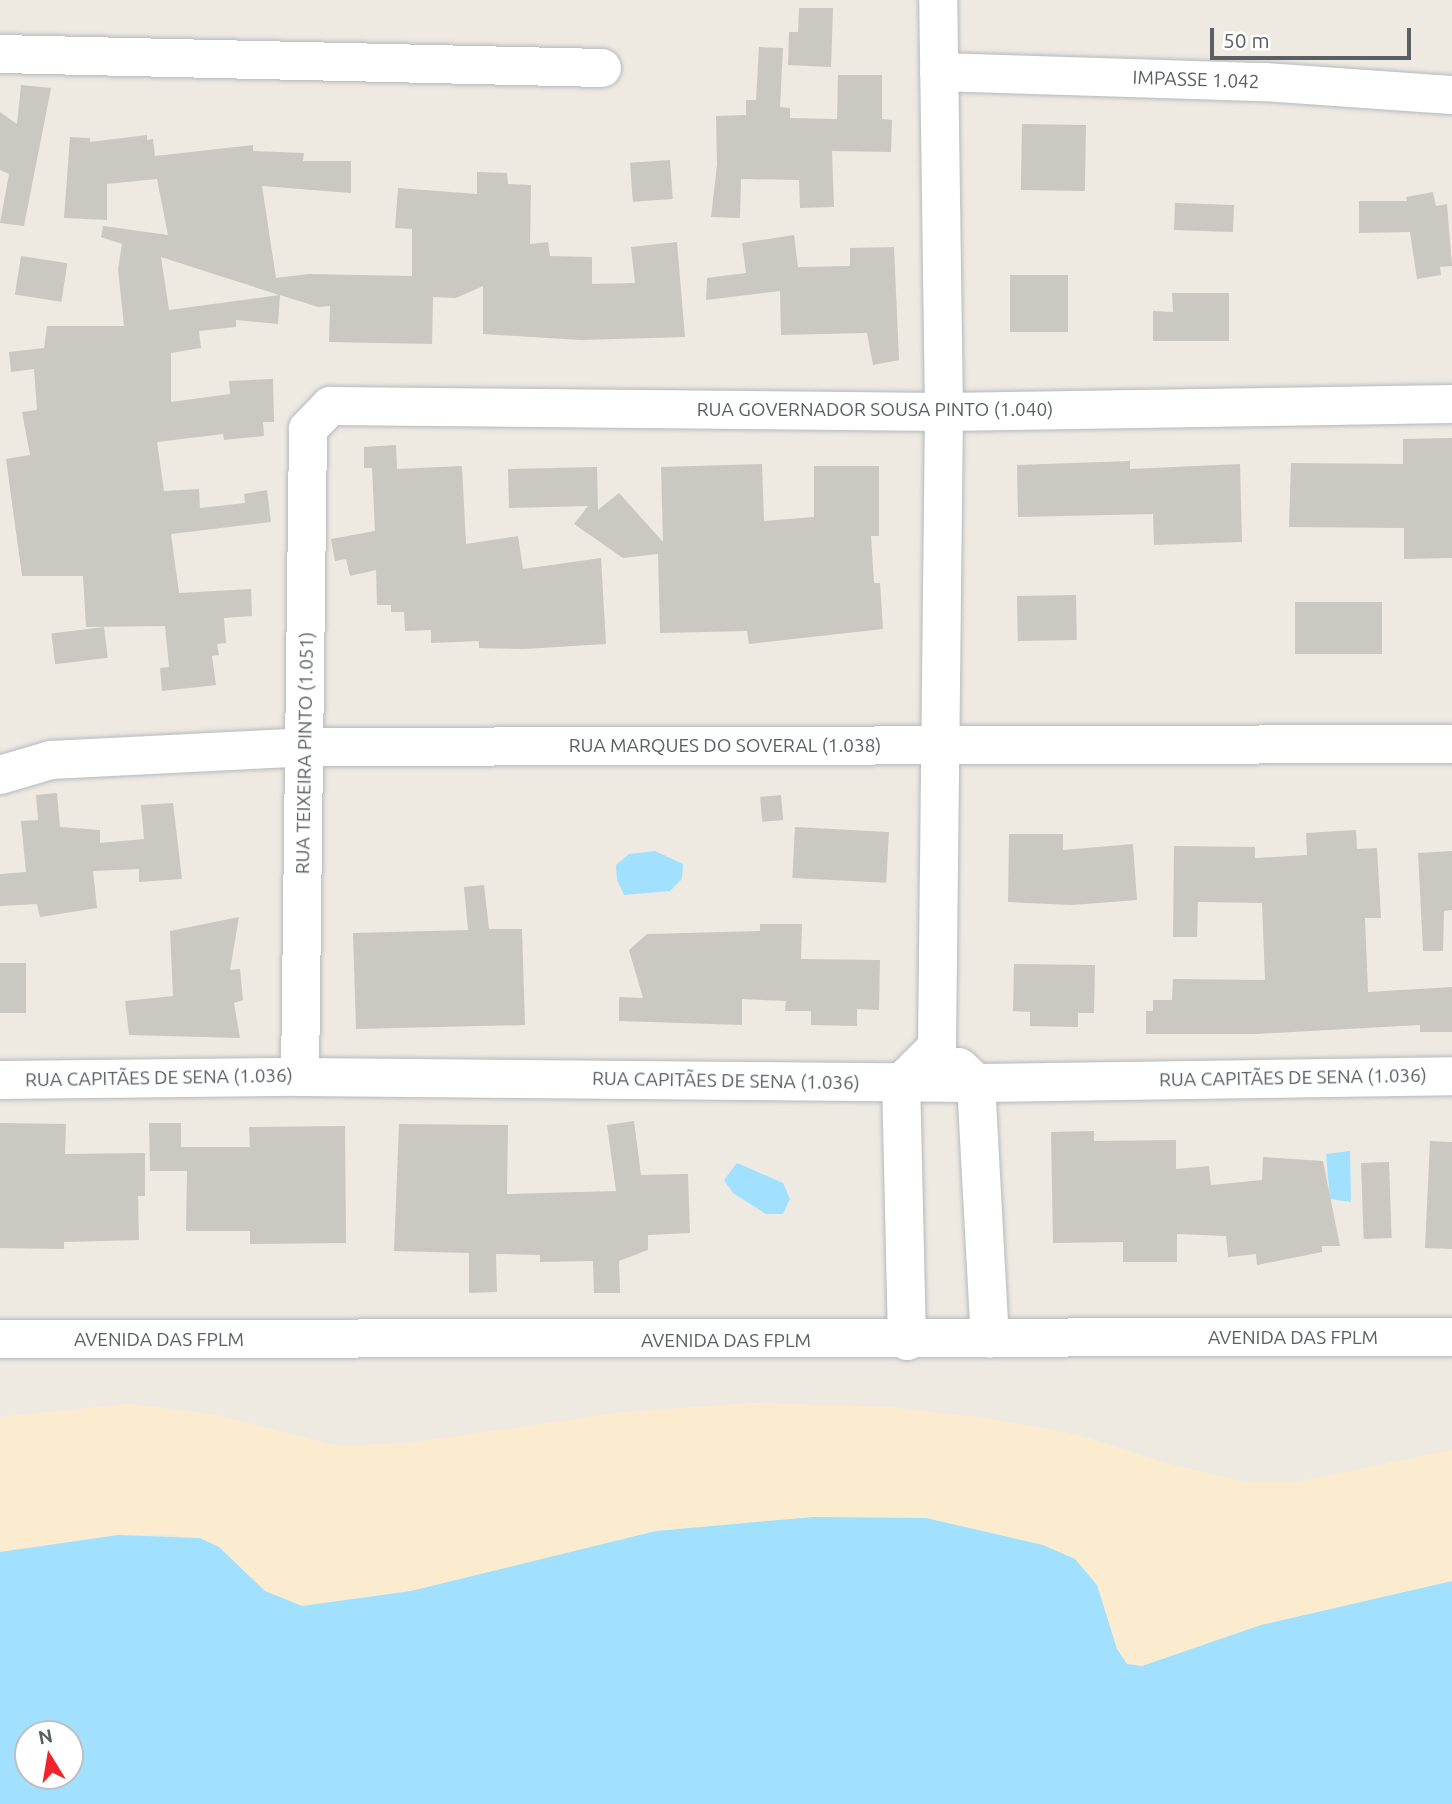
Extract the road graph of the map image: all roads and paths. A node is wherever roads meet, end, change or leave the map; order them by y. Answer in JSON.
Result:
{"nodes":[{"id":1,"x":938,"y":0,"type":"edge"},
{"id":2,"x":0,"y":54,"type":"edge"},
{"id":3,"x":602,"y":68,"type":"dead end"},
{"id":4,"x":939,"y":72,"type":"junction"},
{"id":5,"x":1452,"y":95,"type":"edge"},
{"id":6,"x":1452,"y":404,"type":"edge"},
{"id":7,"x":944,"y":412,"type":"junction"},
{"id":8,"x":308,"y":429,"type":"joint"},
{"id":9,"x":1452,"y":744,"type":"edge"},
{"id":10,"x":943,"y":745,"type":"junction"},
{"id":11,"x":305,"y":747,"type":"junction"},
{"id":12,"x":0,"y":775,"type":"edge"},
{"id":13,"x":937,"y":1047,"type":"junction"},
{"id":14,"x":1452,"y":1076,"type":"edge"},
{"id":15,"x":300,"y":1077,"type":"junction"},
{"id":16,"x":0,"y":1080,"type":"edge"},
{"id":17,"x":901,"y":1083,"type":"junction"},
{"id":18,"x":976,"y":1083,"type":"junction"},
{"id":19,"x":1452,"y":1337,"type":"edge"},
{"id":20,"x":0,"y":1339,"type":"edge"},
{"id":21,"x":990,"y":1339,"type":"junction"},
{"id":22,"x":907,"y":1341,"type":"junction"}],
"edges":[{"from":1,"to":4,"type":"street"},
{"from":2,"to":3,"type":"street"},
{"from":4,"to":5,"type":"street","name":"IMPASSE 1.042"},
{"from":4,"to":7,"type":"street"},
{"from":6,"to":7,"type":"street","name":"RUA GOVERNADOR SOUSA PINTO (1.040)"},
{"from":7,"to":8,"type":"street","name":"RUA GOVERNADOR SOUSA PINTO (1.040)"},
{"from":7,"to":10,"type":"street"},
{"from":8,"to":11,"type":"street","name":"RUA TEIXEIRA PINTO (1.051)"},
{"from":9,"to":10,"type":"street","name":"RUA MARQUES DO SOVERAL (1.038)"},
{"from":10,"to":11,"type":"street","name":"RUA MARQUES DO SOVERAL (1.038)"},
{"from":10,"to":13,"type":"street"},
{"from":11,"to":12,"type":"street","name":"RUA MARQUES DO SOVERAL (1.038)"},
{"from":11,"to":15,"type":"street","name":"RUA TEIXEIRA PINTO (1.051)"},
{"from":13,"to":17,"type":"street"},
{"from":13,"to":18,"type":"street"},
{"from":14,"to":18,"type":"street","name":"RUA CAPITÃES DE SENA (1.036)"},
{"from":15,"to":16,"type":"street","name":"RUA CAPITÃES DE SENA (1.036)"},
{"from":15,"to":17,"type":"street","name":"RUA CAPITÃES DE SENA (1.036)"},
{"from":17,"to":18,"type":"street","name":"RUA CAPITÃES DE SENA (1.036)"},
{"from":17,"to":22,"type":"street"},
{"from":18,"to":21,"type":"street"},
{"from":19,"to":21,"type":"street","name":"AVENIDA DAS FPLM"},
{"from":20,"to":22,"type":"street","name":"AVENIDA DAS FPLM"},
{"from":21,"to":22,"type":"street","name":"AVENIDA DAS FPLM"}]}
